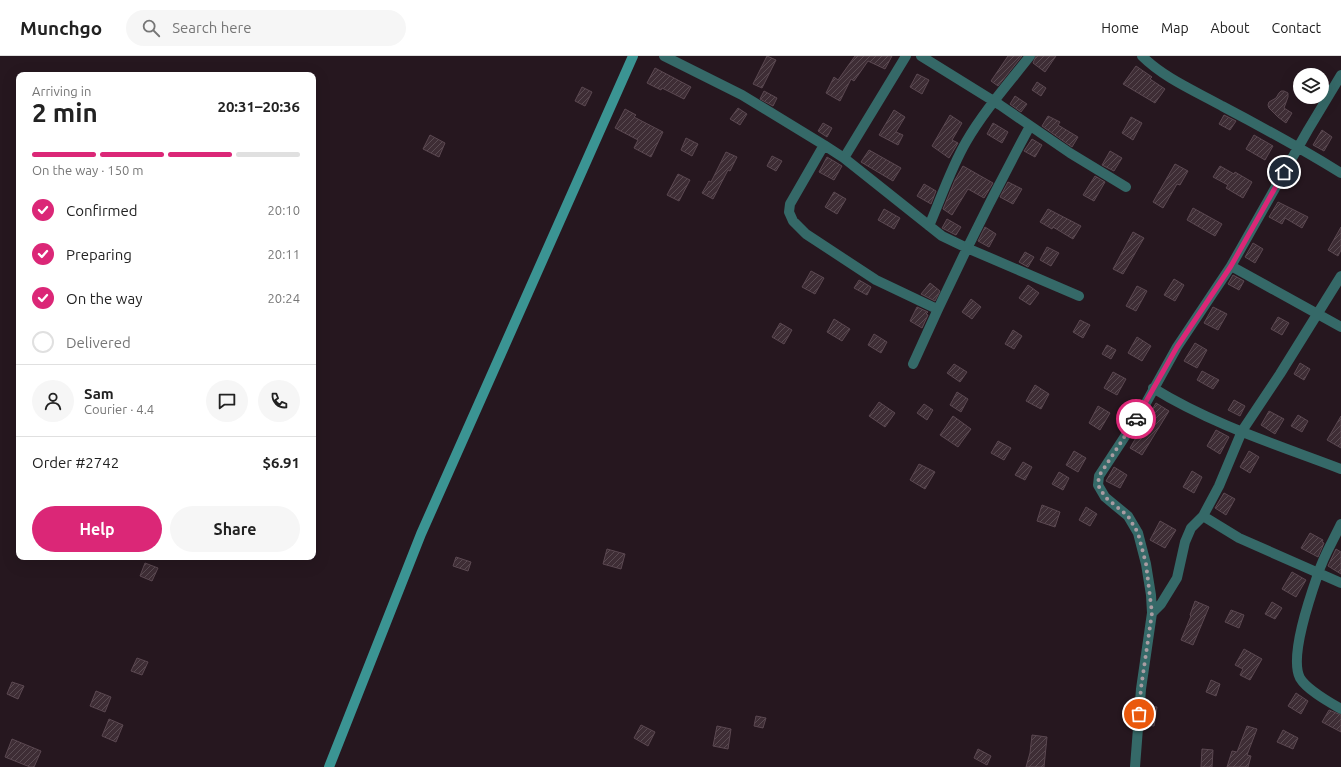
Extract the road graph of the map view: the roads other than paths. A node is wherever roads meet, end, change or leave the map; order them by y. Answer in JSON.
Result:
{"nodes":[{"id":1,"x":633,"y":56,"type":"edge"},
{"id":2,"x":664,"y":56,"type":"edge"},
{"id":3,"x":906,"y":56,"type":"edge"},
{"id":4,"x":921,"y":56,"type":"edge"},
{"id":5,"x":1030,"y":56,"type":"edge"},
{"id":6,"x":1142,"y":56,"type":"edge"},
{"id":7,"x":1341,"y":76,"type":"edge"},
{"id":8,"x":993,"y":101,"type":"junction"},
{"id":9,"x":1030,"y":126,"type":"junction"},
{"id":10,"x":824,"y":145,"type":"junction"},
{"id":11,"x":1298,"y":147,"type":"junction"},
{"id":12,"x":844,"y":158,"type":"junction"},
{"id":13,"x":1341,"y":173,"type":"edge"},
{"id":14,"x":1126,"y":187,"type":"dead end"},
{"id":15,"x":930,"y":226,"type":"junction"},
{"id":16,"x":967,"y":248,"type":"junction"},
{"id":17,"x":1231,"y":266,"type":"junction"},
{"id":18,"x":1341,"y":276,"type":"edge"},
{"id":19,"x":1079,"y":296,"type":"dead end"},
{"id":20,"x":937,"y":309,"type":"junction"},
{"id":21,"x":1317,"y":314,"type":"junction"},
{"id":22,"x":1341,"y":327,"type":"edge"},
{"id":23,"x":913,"y":364,"type":"dead end"},
{"id":24,"x":1153,"y":388,"type":"junction"},
{"id":25,"x":1242,"y":431,"type":"junction"},
{"id":26,"x":1341,"y":470,"type":"edge"},
{"id":27,"x":1203,"y":516,"type":"junction"},
{"id":28,"x":1341,"y":524,"type":"edge"},
{"id":29,"x":1318,"y":573,"type":"junction"},
{"id":30,"x":1341,"y":583,"type":"edge"},
{"id":31,"x":1152,"y":613,"type":"junction"},
{"id":32,"x":1341,"y":709,"type":"edge"},
{"id":33,"x":329,"y":767,"type":"edge"},
{"id":34,"x":1135,"y":767,"type":"edge"}],
"edges":[{"from":1,"to":33,"type":"main road"},
{"from":2,"to":10,"type":"street"},
{"from":3,"to":12,"type":"street"},
{"from":4,"to":8,"type":"street"},
{"from":5,"to":8,"type":"street"},
{"from":6,"to":11,"type":"street"},
{"from":7,"to":11,"type":"street"},
{"from":8,"to":9,"type":"street"},
{"from":8,"to":15,"type":"street"},
{"from":9,"to":14,"type":"street"},
{"from":9,"to":16,"type":"street"},
{"from":10,"to":12,"type":"street"},
{"from":10,"to":20,"type":"street"},
{"from":11,"to":13,"type":"street"},
{"from":11,"to":17,"type":"street"},
{"from":12,"to":15,"type":"street"},
{"from":15,"to":16,"type":"street"},
{"from":16,"to":19,"type":"street"},
{"from":16,"to":20,"type":"street"},
{"from":17,"to":21,"type":"street"},
{"from":17,"to":24,"type":"street"},
{"from":18,"to":21,"type":"street"},
{"from":20,"to":23,"type":"street"},
{"from":21,"to":22,"type":"street"},
{"from":21,"to":25,"type":"street"},
{"from":24,"to":25,"type":"street"},
{"from":24,"to":31,"type":"street"},
{"from":25,"to":26,"type":"street"},
{"from":25,"to":27,"type":"street"},
{"from":27,"to":29,"type":"street"},
{"from":27,"to":31,"type":"street"},
{"from":28,"to":29,"type":"street"},
{"from":29,"to":30,"type":"street"},
{"from":29,"to":32,"type":"street"},
{"from":31,"to":34,"type":"street"}]}
